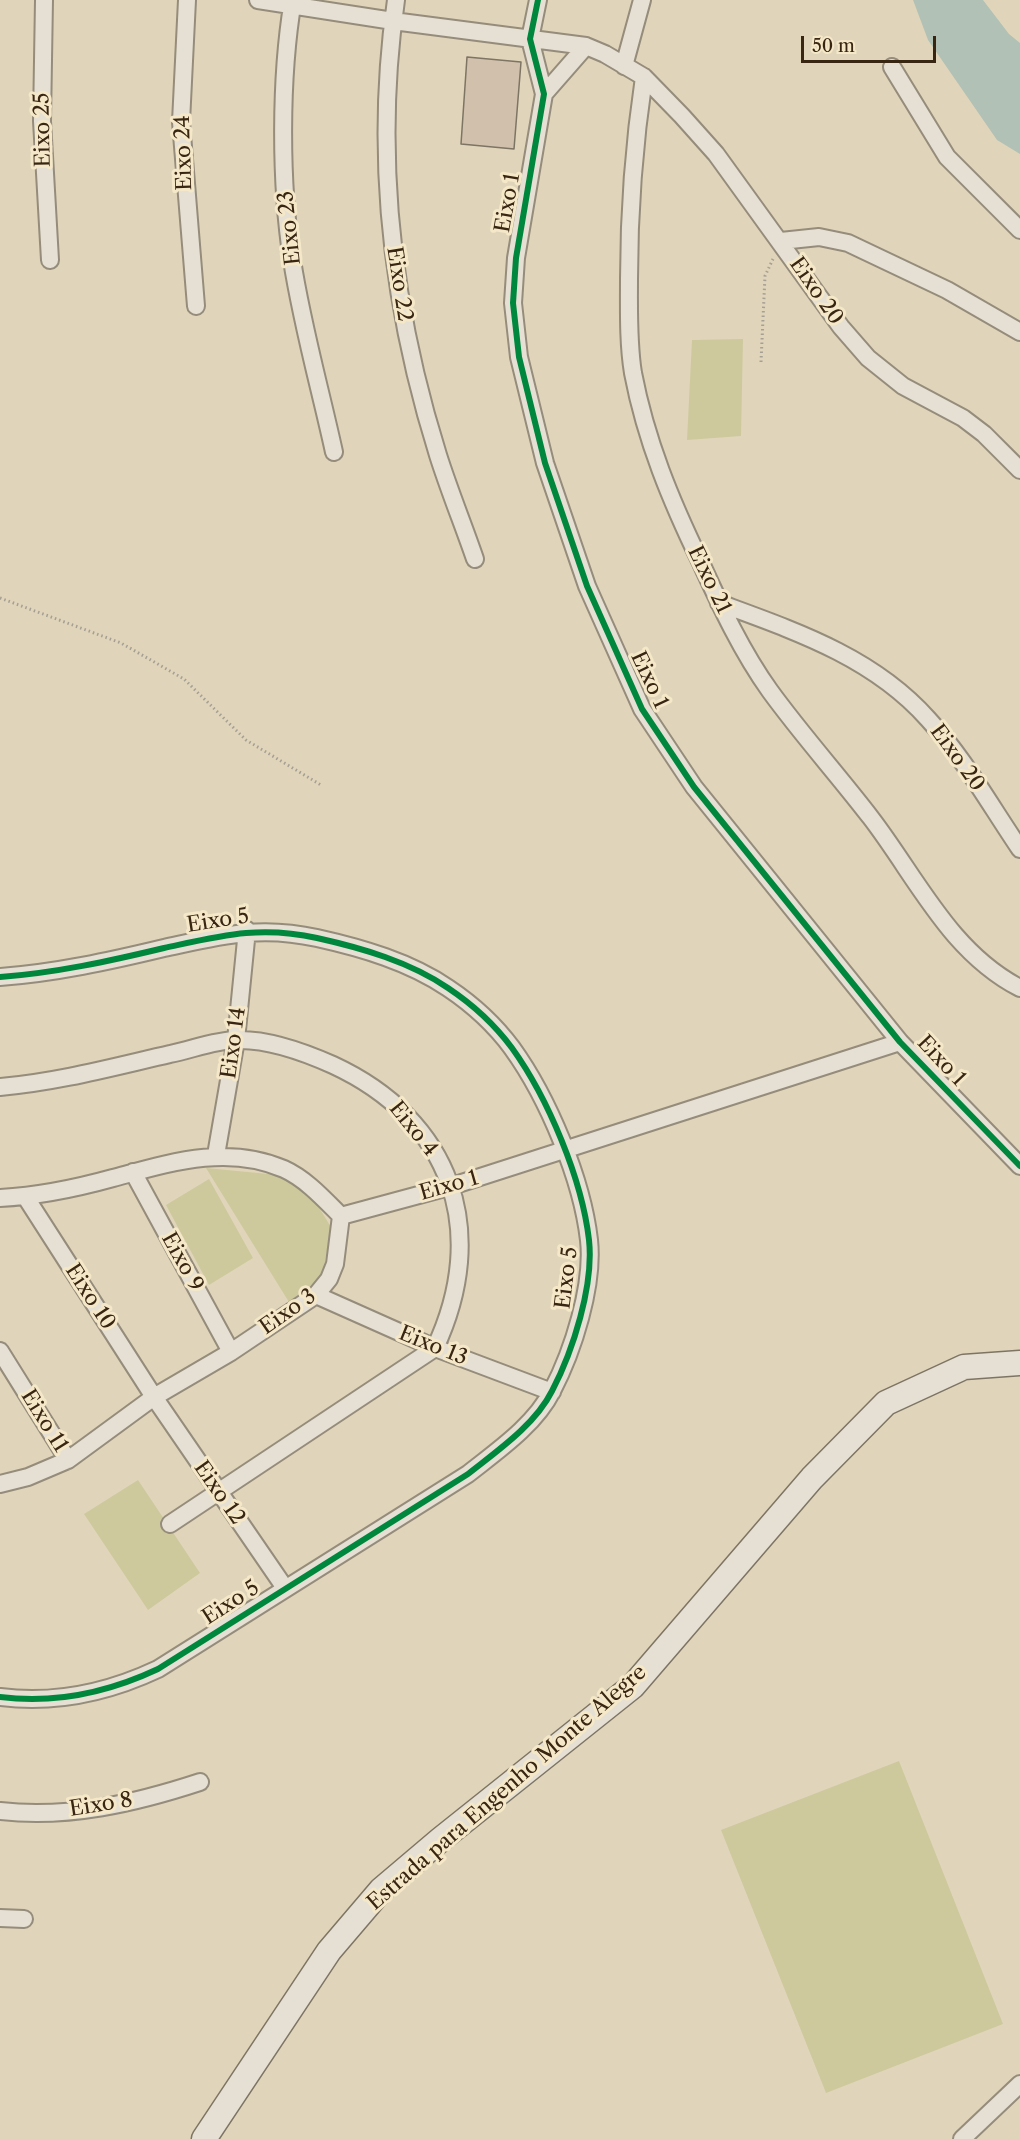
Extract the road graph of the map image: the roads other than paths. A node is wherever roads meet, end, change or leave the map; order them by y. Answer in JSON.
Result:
{"nodes":[{"id":1,"x":44,"y":0,"type":"edge"},
{"id":2,"x":187,"y":0,"type":"edge"},
{"id":3,"x":258,"y":0,"type":"edge"},
{"id":4,"x":396,"y":0,"type":"edge"},
{"id":5,"x":538,"y":0,"type":"edge"},
{"id":6,"x":642,"y":0,"type":"edge"},
{"id":7,"x":293,"y":2,"type":"edge"},
{"id":8,"x":393,"y":21,"type":"junction"},
{"id":9,"x":530,"y":39,"type":"junction"},
{"id":10,"x":586,"y":46,"type":"junction"},
{"id":11,"x":624,"y":66,"type":"junction"},
{"id":12,"x":892,"y":67,"type":"dead end"},
{"id":13,"x":644,"y":77,"type":"junction"},
{"id":14,"x":544,"y":94,"type":"junction"},
{"id":15,"x":1020,"y":230,"type":"edge"},
{"id":16,"x":781,"y":241,"type":"junction"},
{"id":17,"x":50,"y":260,"type":"dead end"},
{"id":18,"x":196,"y":306,"type":"dead end"},
{"id":19,"x":1020,"y":332,"type":"edge"},
{"id":20,"x":334,"y":452,"type":"dead end"},
{"id":21,"x":1020,"y":470,"type":"edge"},
{"id":22,"x":475,"y":559,"type":"dead end"},
{"id":23,"x":719,"y":603,"type":"junction"},
{"id":24,"x":1020,"y":849,"type":"edge"},
{"id":25,"x":247,"y":930,"type":"junction"},
{"id":26,"x":0,"y":977,"type":"edge"},
{"id":27,"x":1020,"y":988,"type":"edge"},
{"id":28,"x":236,"y":1040,"type":"junction"},
{"id":29,"x":900,"y":1042,"type":"junction"},
{"id":30,"x":0,"y":1087,"type":"edge"},
{"id":31,"x":564,"y":1150,"type":"junction"},
{"id":32,"x":216,"y":1155,"type":"junction"},
{"id":33,"x":1020,"y":1166,"type":"edge"},
{"id":34,"x":133,"y":1172,"type":"junction"},
{"id":35,"x":452,"y":1186,"type":"junction"},
{"id":36,"x":25,"y":1196,"type":"junction"},
{"id":37,"x":0,"y":1198,"type":"edge"},
{"id":38,"x":340,"y":1216,"type":"junction"},
{"id":39,"x":316,"y":1295,"type":"junction"},
{"id":40,"x":435,"y":1348,"type":"junction"},
{"id":41,"x":0,"y":1351,"type":"edge"},
{"id":42,"x":231,"y":1352,"type":"junction"},
{"id":43,"x":1020,"y":1363,"type":"edge"},
{"id":44,"x":552,"y":1392,"type":"junction"},
{"id":45,"x":154,"y":1397,"type":"junction"},
{"id":46,"x":68,"y":1460,"type":"junction"},
{"id":47,"x":0,"y":1484,"type":"edge"},
{"id":48,"x":217,"y":1492,"type":"junction"},
{"id":49,"x":170,"y":1524,"type":"dead end"},
{"id":50,"x":285,"y":1588,"type":"junction"},
{"id":51,"x":0,"y":1697,"type":"edge"},
{"id":52,"x":200,"y":1782,"type":"dead end"},
{"id":53,"x":0,"y":1811,"type":"edge"},
{"id":54,"x":0,"y":1918,"type":"edge"},
{"id":55,"x":24,"y":1919,"type":"dead end"},
{"id":56,"x":1020,"y":2084,"type":"edge"},
{"id":57,"x":204,"y":2139,"type":"edge"},
{"id":58,"x":962,"y":2139,"type":"edge"}],
"edges":[{"from":1,"to":17,"type":"street","name":"Eixo 25"},
{"from":2,"to":18,"type":"street","name":"Eixo 24"},
{"from":3,"to":7,"type":"street"},
{"from":4,"to":8,"type":"street","name":"Eixo 22"},
{"from":5,"to":9,"type":"street"},
{"from":6,"to":11,"type":"street"},
{"from":7,"to":8,"type":"street"},
{"from":7,"to":20,"type":"street","name":"Eixo 23"},
{"from":8,"to":9,"type":"street"},
{"from":8,"to":22,"type":"street","name":"Eixo 22"},
{"from":9,"to":10,"type":"street"},
{"from":9,"to":14,"type":"street"},
{"from":10,"to":11,"type":"street"},
{"from":10,"to":14,"type":"street"},
{"from":11,"to":13,"type":"street"},
{"from":12,"to":15,"type":"street"},
{"from":13,"to":16,"type":"street","name":"Eixo 20"},
{"from":13,"to":23,"type":"street","name":"Eixo 21"},
{"from":14,"to":29,"type":"street","name":"Eixo 1"},
{"from":16,"to":19,"type":"street"},
{"from":16,"to":21,"type":"street","name":"Eixo 20"},
{"from":23,"to":24,"type":"street","name":"Eixo 20"},
{"from":23,"to":27,"type":"street","name":"Eixo 21"},
{"from":25,"to":26,"type":"street","name":"Eixo 5"},
{"from":25,"to":28,"type":"street","name":"Eixo 14"},
{"from":25,"to":31,"type":"street","name":"Eixo 5"},
{"from":28,"to":30,"type":"street","name":"Eixo 4"},
{"from":28,"to":32,"type":"street","name":"Eixo 14"},
{"from":28,"to":35,"type":"street","name":"Eixo 4"},
{"from":29,"to":31,"type":"street","name":"Eixo 1"},
{"from":29,"to":33,"type":"street","name":"Eixo 1"},
{"from":31,"to":35,"type":"street","name":"Eixo 1"},
{"from":31,"to":44,"type":"street","name":"Eixo 5"},
{"from":32,"to":34,"type":"street"},
{"from":32,"to":38,"type":"street"},
{"from":34,"to":36,"type":"street"},
{"from":34,"to":42,"type":"street","name":"Eixo 9"},
{"from":35,"to":38,"type":"street","name":"Eixo 1"},
{"from":35,"to":40,"type":"street","name":"Eixo 4"},
{"from":36,"to":37,"type":"street"},
{"from":36,"to":45,"type":"street","name":"Eixo 10"},
{"from":38,"to":39,"type":"street","name":"Eixo 3"},
{"from":39,"to":40,"type":"street","name":"Eixo 13"},
{"from":39,"to":42,"type":"street","name":"Eixo 3"},
{"from":40,"to":44,"type":"street","name":"Eixo 13"},
{"from":40,"to":48,"type":"street"},
{"from":41,"to":46,"type":"street","name":"Eixo 11"},
{"from":42,"to":45,"type":"street","name":"Eixo 3"},
{"from":43,"to":57,"type":"street","name":"Estrada para Engenho Monte Alegre"},
{"from":44,"to":50,"type":"street","name":"Eixo 5"},
{"from":45,"to":46,"type":"street","name":"Eixo 3"},
{"from":45,"to":48,"type":"street","name":"Eixo 12"},
{"from":46,"to":47,"type":"street","name":"Eixo 3"},
{"from":48,"to":49,"type":"street"},
{"from":48,"to":50,"type":"street","name":"Eixo 12"},
{"from":50,"to":51,"type":"street","name":"Eixo 5"},
{"from":52,"to":53,"type":"street","name":"Eixo 8"},
{"from":54,"to":55,"type":"street"},
{"from":56,"to":58,"type":"street"}]}
